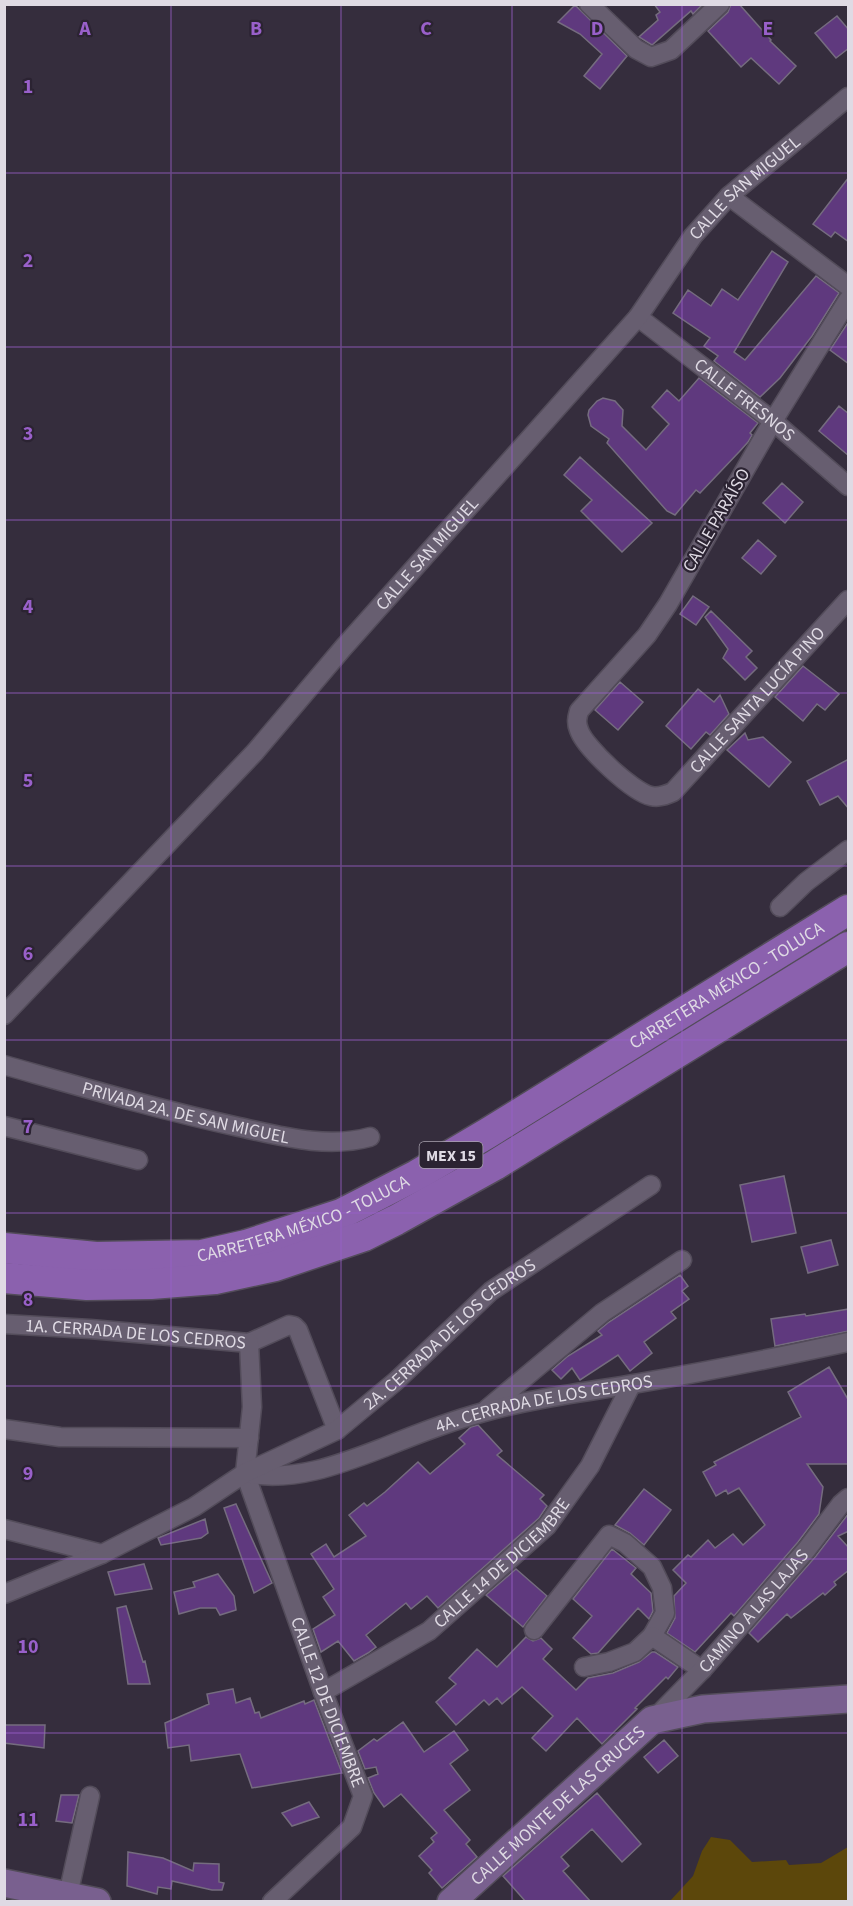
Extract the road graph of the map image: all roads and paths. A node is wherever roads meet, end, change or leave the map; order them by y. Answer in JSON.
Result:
{"nodes":[{"id":1,"x":589,"y":4,"type":"edge"},
{"id":2,"x":720,"y":4,"type":"edge"},
{"id":3,"x":849,"y":97,"type":"edge"},
{"id":4,"x":729,"y":196,"type":"junction"},
{"id":5,"x":849,"y":286,"type":"edge"},
{"id":6,"x":849,"y":300,"type":"edge"},
{"id":7,"x":638,"y":317,"type":"junction"},
{"id":8,"x":773,"y":421,"type":"junction"},
{"id":9,"x":849,"y":486,"type":"edge"},
{"id":10,"x":849,"y":600,"type":"edge"},
{"id":11,"x":664,"y":796,"type":"joint"},
{"id":12,"x":849,"y":850,"type":"edge"},
{"id":13,"x":780,"y":907,"type":"dead end"},
{"id":14,"x":849,"y":910,"type":"edge"},
{"id":15,"x":849,"y":946,"type":"edge"},
{"id":16,"x":4,"y":1015,"type":"edge"},
{"id":17,"x":4,"y":1065,"type":"edge"},
{"id":18,"x":4,"y":1126,"type":"edge"},
{"id":19,"x":370,"y":1137,"type":"dead end"},
{"id":20,"x":138,"y":1160,"type":"dead end"},
{"id":21,"x":651,"y":1185,"type":"dead end"},
{"id":22,"x":4,"y":1248,"type":"edge"},
{"id":23,"x":682,"y":1260,"type":"dead end"},
{"id":24,"x":4,"y":1278,"type":"edge"},
{"id":25,"x":4,"y":1324,"type":"edge"},
{"id":26,"x":849,"y":1342,"type":"edge"},
{"id":27,"x":249,"y":1343,"type":"junction"},
{"id":28,"x":631,"y":1384,"type":"junction"},
{"id":29,"x":483,"y":1412,"type":"junction"},
{"id":30,"x":4,"y":1429,"type":"edge"},
{"id":31,"x":337,"y":1430,"type":"junction"},
{"id":32,"x":249,"y":1438,"type":"junction"},
{"id":33,"x":245,"y":1473,"type":"junction"},
{"id":34,"x":849,"y":1498,"type":"edge"},
{"id":35,"x":4,"y":1529,"type":"edge"},
{"id":36,"x":102,"y":1554,"type":"junction"},
{"id":37,"x":4,"y":1594,"type":"edge"},
{"id":38,"x":534,"y":1630,"type":"dead end"},
{"id":39,"x":652,"y":1636,"type":"junction"},
{"id":40,"x":584,"y":1667,"type":"dead end"},
{"id":41,"x":702,"y":1670,"type":"junction"},
{"id":42,"x":323,"y":1692,"type":"junction"},
{"id":43,"x":849,"y":1699,"type":"edge"},
{"id":44,"x":652,"y":1720,"type":"junction"},
{"id":45,"x":90,"y":1796,"type":"dead end"},
{"id":46,"x":4,"y":1883,"type":"edge"},
{"id":47,"x":68,"y":1895,"type":"junction"},
{"id":48,"x":97,"y":1902,"type":"edge"},
{"id":49,"x":272,"y":1902,"type":"edge"},
{"id":50,"x":451,"y":1902,"type":"edge"}],
"edges":[{"from":1,"to":2,"type":"street"},
{"from":3,"to":4,"type":"street","name":"CALLE SAN MIGUEL"},
{"from":4,"to":5,"type":"street"},
{"from":4,"to":7,"type":"street","name":"CALLE SAN MIGUEL"},
{"from":6,"to":8,"type":"street","name":"CALLE PARAÍSO"},
{"from":7,"to":8,"type":"street","name":"CALLE FRESNOS"},
{"from":7,"to":16,"type":"street","name":"CALLE SAN MIGUEL"},
{"from":8,"to":9,"type":"street","name":"CALLE FRESNOS"},
{"from":8,"to":11,"type":"street","name":"CALLE PARAÍSO"},
{"from":10,"to":11,"type":"street","name":"CALLE SANTA LUCÍA PINO"},
{"from":12,"to":13,"type":"street"},
{"from":14,"to":22,"type":"main road","name":"CARRETERA MÉXICO - TOLUCA","number":"MEX 15"},
{"from":15,"to":24,"type":"main road","name":"CARRETERA MÉXICO - TOLUCA","number":"MEX 15"},
{"from":17,"to":19,"type":"street","name":"PRIVADA 2A. DE SAN MIGUEL"},
{"from":18,"to":20,"type":"street"},
{"from":21,"to":31,"type":"street","name":"2A. CERRADA DE LOS CEDROS"},
{"from":23,"to":29,"type":"street"},
{"from":25,"to":27,"type":"street","name":"1A. CERRADA DE LOS CEDROS"},
{"from":26,"to":28,"type":"street","name":"4A. CERRADA DE LOS CEDROS"},
{"from":27,"to":31,"type":"street","name":"1A. CERRADA DE LOS CEDROS"},
{"from":27,"to":32,"type":"street"},
{"from":28,"to":29,"type":"street","name":"4A. CERRADA DE LOS CEDROS"},
{"from":28,"to":42,"type":"street","name":"CALLE 14 DE DICIEMBRE"},
{"from":29,"to":33,"type":"street","name":"4A. CERRADA DE LOS CEDROS"},
{"from":30,"to":32,"type":"street"},
{"from":31,"to":33,"type":"street","name":"2A. CERRADA DE LOS CEDROS"},
{"from":32,"to":33,"type":"street"},
{"from":33,"to":36,"type":"street"},
{"from":33,"to":42,"type":"street","name":"CALLE 12 DE DICIEMBRE"},
{"from":34,"to":41,"type":"street","name":"CAMINO A LAS LAJAS"},
{"from":35,"to":36,"type":"street"},
{"from":36,"to":37,"type":"street"},
{"from":38,"to":39,"type":"street"},
{"from":39,"to":40,"type":"street"},
{"from":39,"to":41,"type":"street"},
{"from":41,"to":44,"type":"street","name":"CAMINO A LAS LAJAS"},
{"from":42,"to":49,"type":"street","name":"CALLE 12 DE DICIEMBRE"},
{"from":43,"to":44,"type":"street","name":"CALLE MONTE DE LAS CRUCES"},
{"from":44,"to":50,"type":"street","name":"CALLE MONTE DE LAS CRUCES"},
{"from":45,"to":47,"type":"street"},
{"from":46,"to":47,"type":"street"},
{"from":47,"to":48,"type":"street"}]}
